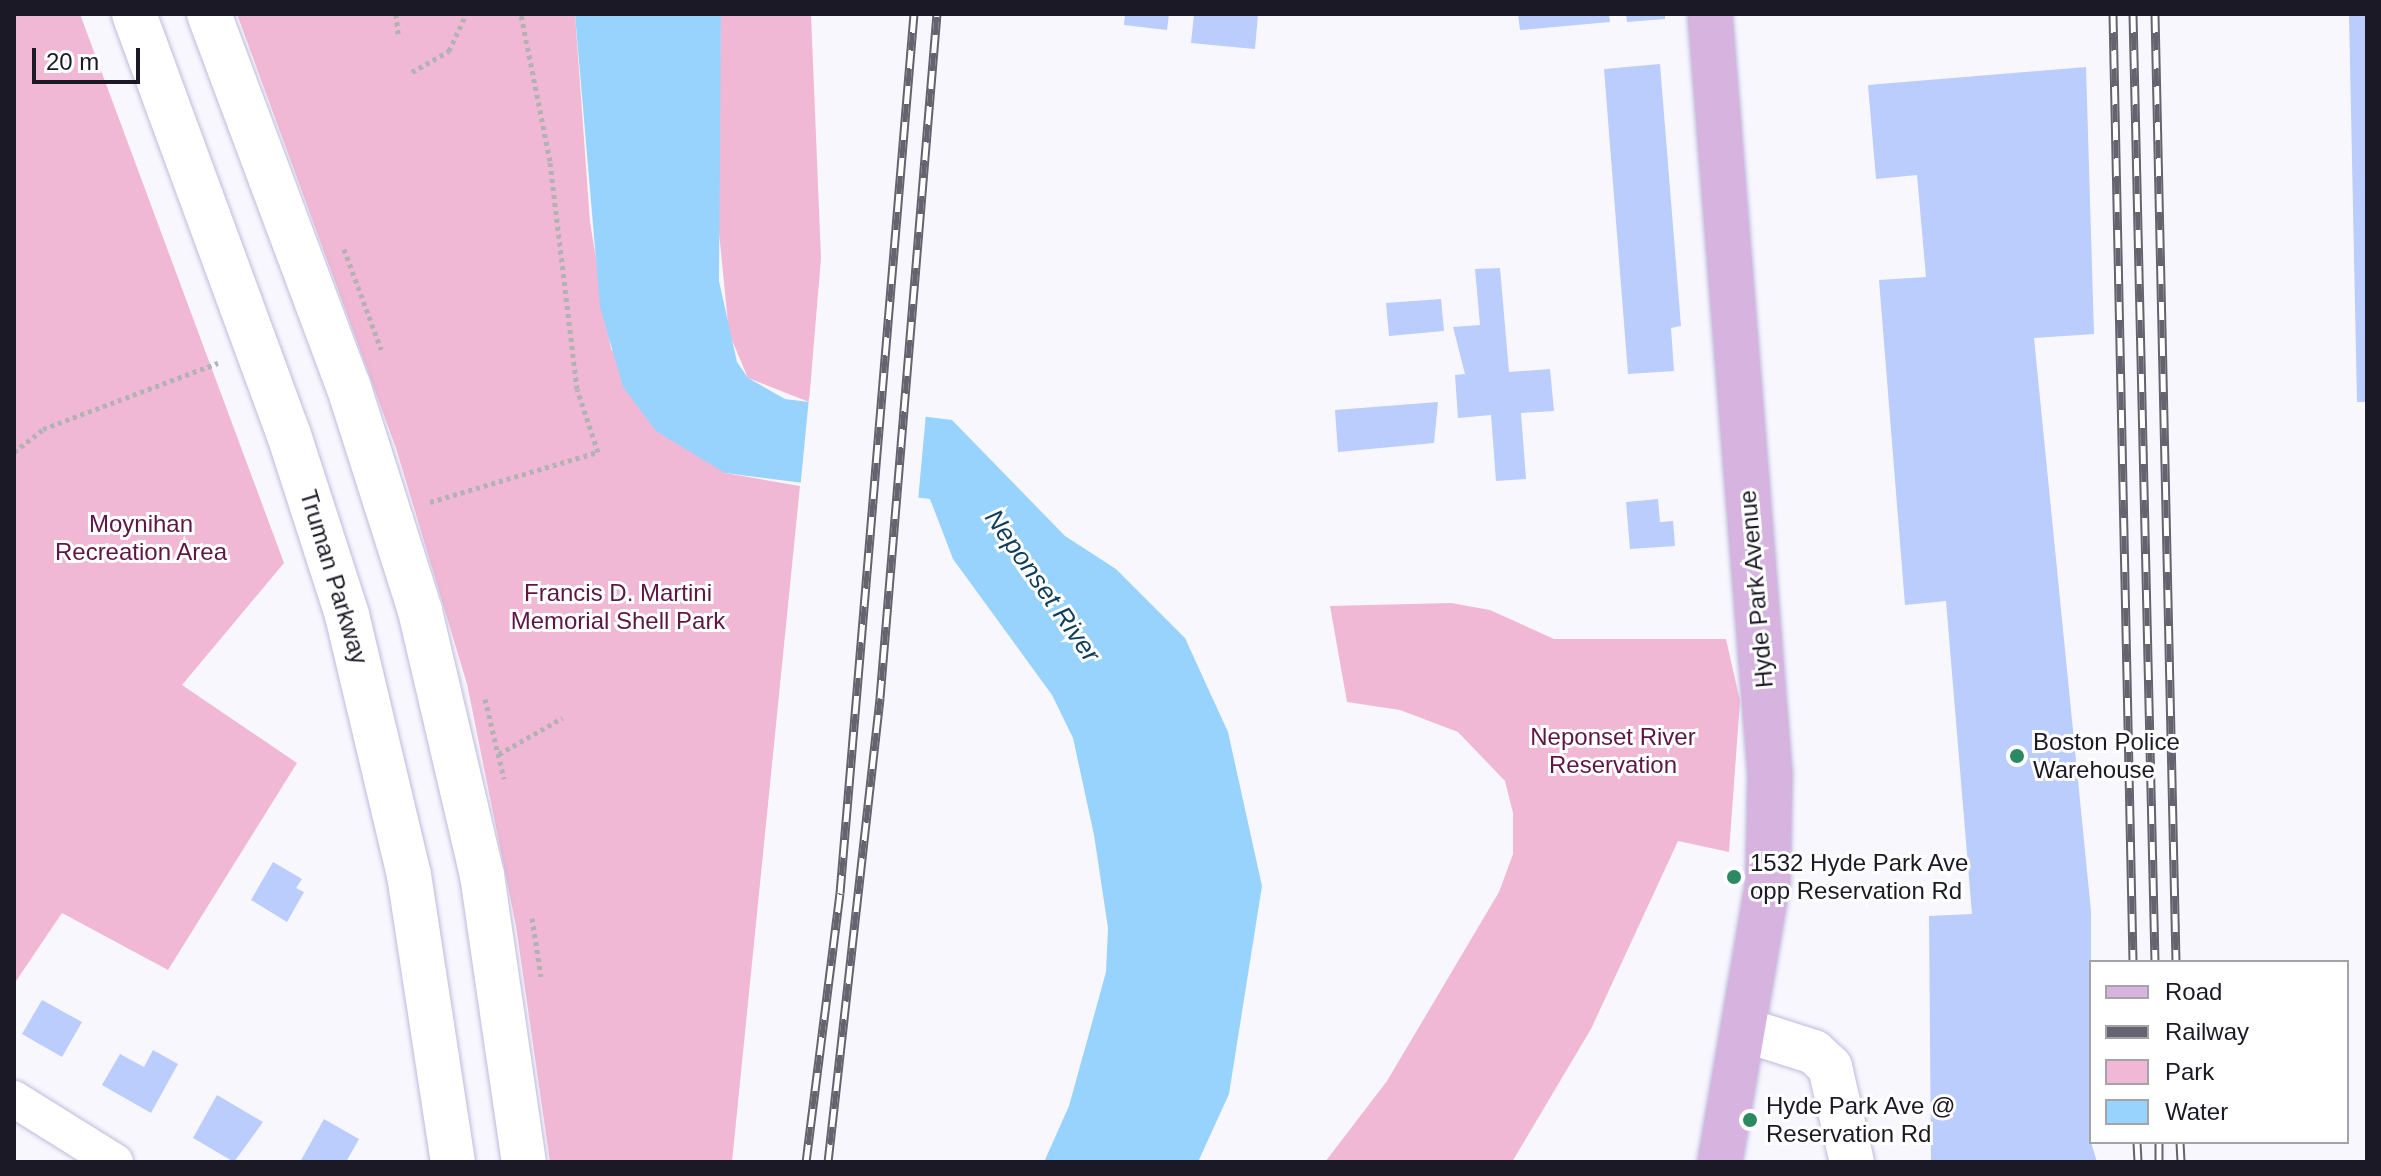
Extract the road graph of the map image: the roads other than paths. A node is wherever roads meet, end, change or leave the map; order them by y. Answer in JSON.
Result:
{"nodes":[{"id":1,"x":134,"y":14,"type":"edge"},
{"id":2,"x":209,"y":14,"type":"edge"},
{"id":3,"x":1710,"y":14,"type":"edge"},
{"id":4,"x":1745,"y":1030,"type":"junction"},
{"id":5,"x":14,"y":1099,"type":"edge"},
{"id":6,"x":115,"y":1162,"type":"edge"},
{"id":7,"x":453,"y":1162,"type":"edge"},
{"id":8,"x":524,"y":1162,"type":"edge"},
{"id":9,"x":1720,"y":1162,"type":"edge"},
{"id":10,"x":1852,"y":1162,"type":"edge"}],
"edges":[{"from":1,"to":7,"type":"main road","name":"Truman Parkway"},
{"from":2,"to":8,"type":"main road"},
{"from":3,"to":4,"type":"main road","name":"Hyde Park Avenue"},
{"from":4,"to":9,"type":"main road","name":"Hyde Park Avenue"},
{"from":4,"to":10,"type":"main road"},
{"from":5,"to":6,"type":"street"}]}
